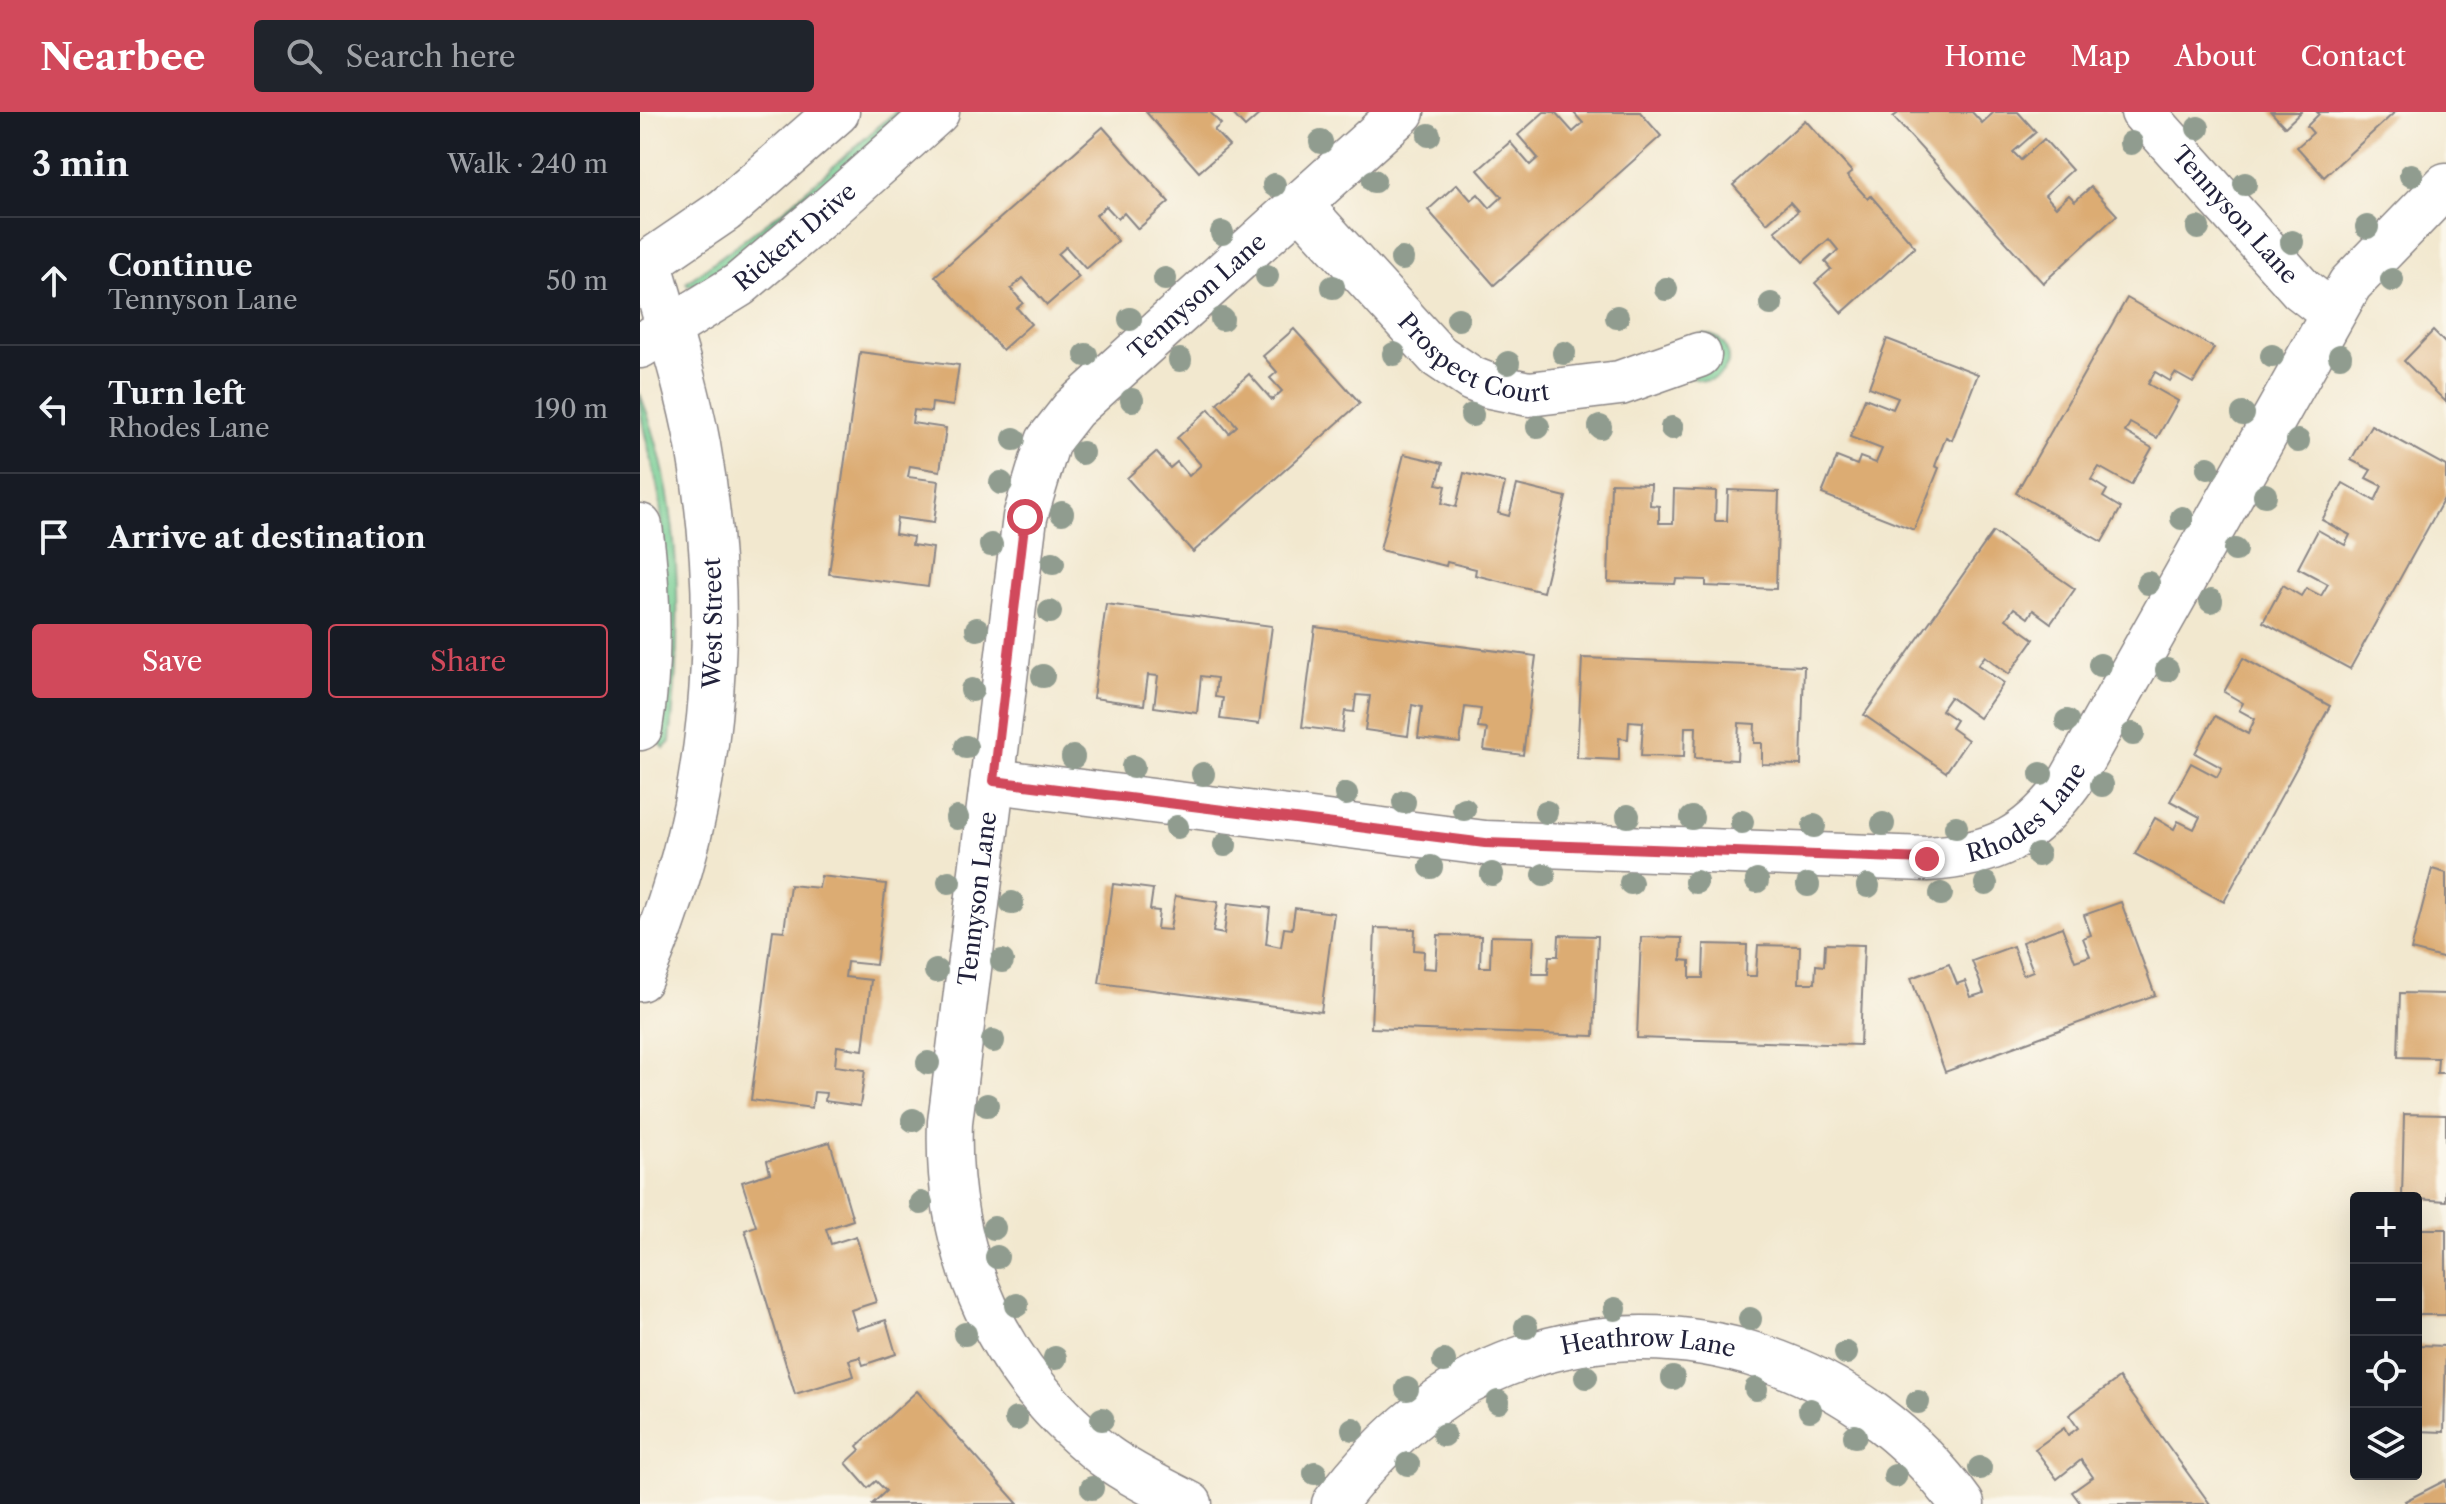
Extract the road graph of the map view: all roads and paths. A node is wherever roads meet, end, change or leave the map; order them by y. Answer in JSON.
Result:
{"nodes":[{"id":1,"x":837,"y":112,"type":"edge"},
{"id":2,"x":937,"y":112,"type":"edge"},
{"id":3,"x":1402,"y":112,"type":"edge"},
{"id":4,"x":2143,"y":112,"type":"edge"},
{"id":5,"x":2446,"y":185,"type":"edge"},
{"id":6,"x":1299,"y":204,"type":"junction"},
{"id":7,"x":645,"y":266,"type":"edge"},
{"id":8,"x":2332,"y":313,"type":"junction"},
{"id":9,"x":654,"y":338,"type":"edge"},
{"id":10,"x":1699,"y":355,"type":"dead end"},
{"id":11,"x":640,"y":526,"type":"edge"},
{"id":12,"x":640,"y":728,"type":"edge"},
{"id":13,"x":994,"y":781,"type":"junction"},
{"id":14,"x":640,"y":979,"type":"edge"},
{"id":15,"x":1190,"y":1504,"type":"edge"},
{"id":16,"x":1334,"y":1504,"type":"edge"},
{"id":17,"x":1962,"y":1504,"type":"edge"}],
"edges":[{"from":1,"to":7,"type":"street"},
{"from":2,"to":9,"type":"street","name":"Rickert Drive"},
{"from":3,"to":6,"type":"street","name":"Tennyson Lane"},
{"from":4,"to":8,"type":"street","name":"Tennyson Lane"},
{"from":5,"to":8,"type":"street","name":"Rhodes Lane"},
{"from":6,"to":10,"type":"street","name":"Prospect Court"},
{"from":6,"to":13,"type":"street","name":"Tennyson Lane"},
{"from":7,"to":9,"type":"street","name":"West Street"},
{"from":8,"to":13,"type":"street","name":"Rhodes Lane"},
{"from":9,"to":14,"type":"street","name":"West Street"},
{"from":11,"to":12,"type":"street"},
{"from":13,"to":15,"type":"street","name":"Tennyson Lane"},
{"from":16,"to":17,"type":"street","name":"Heathrow Lane"}]}
